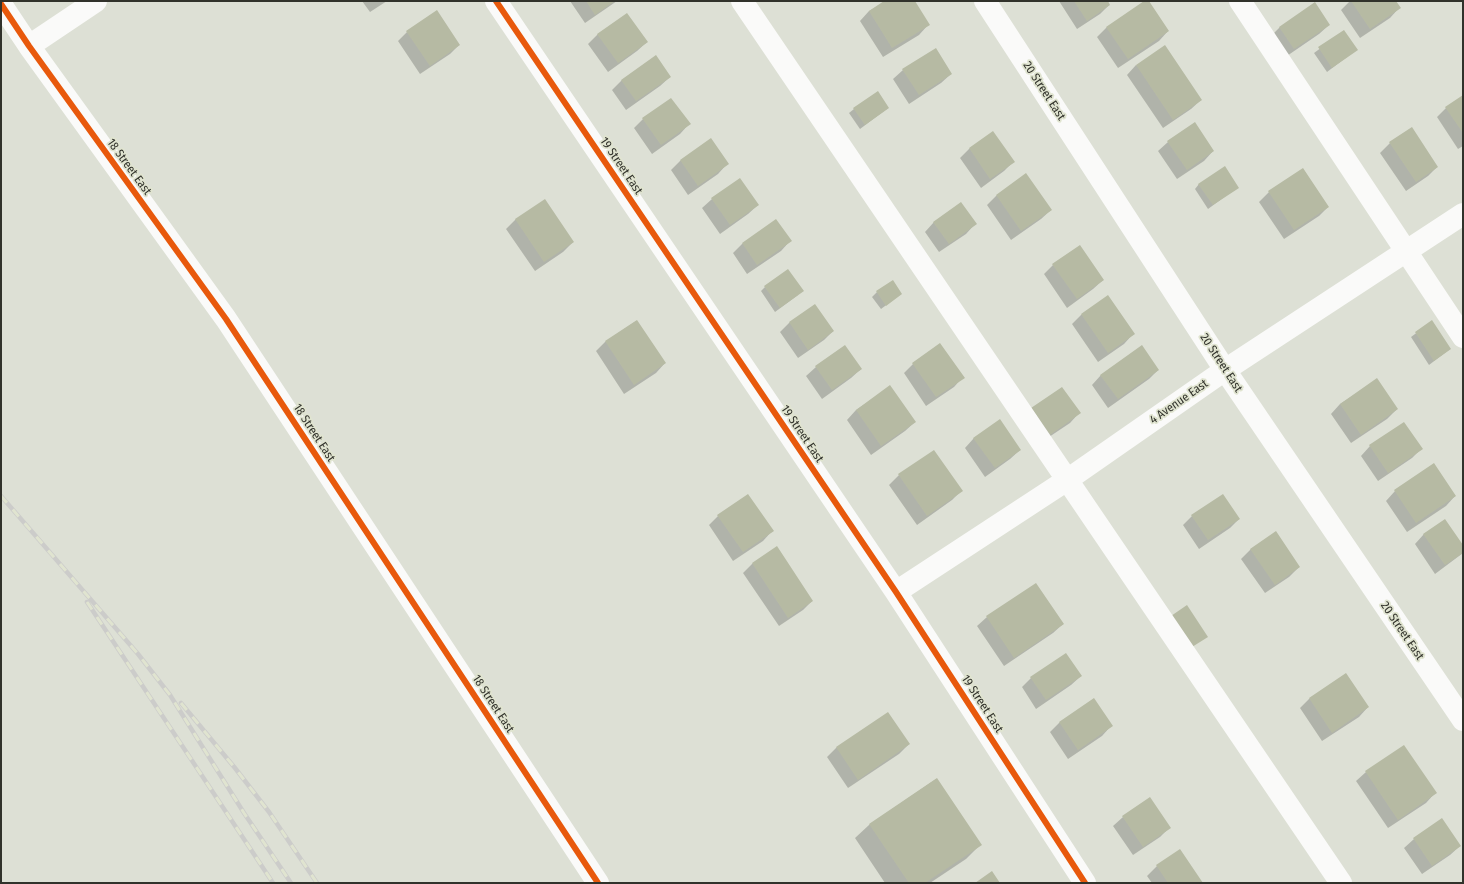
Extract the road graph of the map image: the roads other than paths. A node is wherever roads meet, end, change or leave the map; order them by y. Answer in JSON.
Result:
{"nodes":[{"id":1,"x":96,"y":1,"type":"edge"},
{"id":2,"x":496,"y":1,"type":"edge"},
{"id":3,"x":742,"y":1,"type":"edge"},
{"id":4,"x":985,"y":1,"type":"edge"},
{"id":5,"x":1240,"y":1,"type":"edge"},
{"id":6,"x":1,"y":4,"type":"edge"},
{"id":7,"x":29,"y":46,"type":"junction"},
{"id":8,"x":1463,"y":214,"type":"edge"},
{"id":9,"x":1406,"y":252,"type":"junction"},
{"id":10,"x":1463,"y":337,"type":"edge"},
{"id":11,"x":1225,"y":370,"type":"junction"},
{"id":12,"x":1067,"y":480,"type":"junction"},
{"id":13,"x":896,"y":592,"type":"junction"},
{"id":14,"x":1463,"y":720,"type":"edge"},
{"id":15,"x":598,"y":883,"type":"edge"},
{"id":16,"x":1085,"y":883,"type":"edge"},
{"id":17,"x":1341,"y":883,"type":"edge"}],
"edges":[{"from":1,"to":7,"type":"street"},
{"from":2,"to":13,"type":"street","name":"19 Street East"},
{"from":3,"to":12,"type":"street"},
{"from":4,"to":11,"type":"street","name":"20 Street East"},
{"from":5,"to":9,"type":"street"},
{"from":6,"to":7,"type":"street","name":"18 Street East"},
{"from":7,"to":15,"type":"street","name":"18 Street East"},
{"from":8,"to":9,"type":"street","name":"4 Avenue East"},
{"from":9,"to":10,"type":"street"},
{"from":9,"to":11,"type":"street","name":"4 Avenue East"},
{"from":11,"to":12,"type":"street","name":"4 Avenue East"},
{"from":11,"to":14,"type":"street","name":"20 Street East"},
{"from":12,"to":13,"type":"street","name":"4 Avenue East"},
{"from":12,"to":17,"type":"street"},
{"from":13,"to":16,"type":"street","name":"19 Street East"}]}
